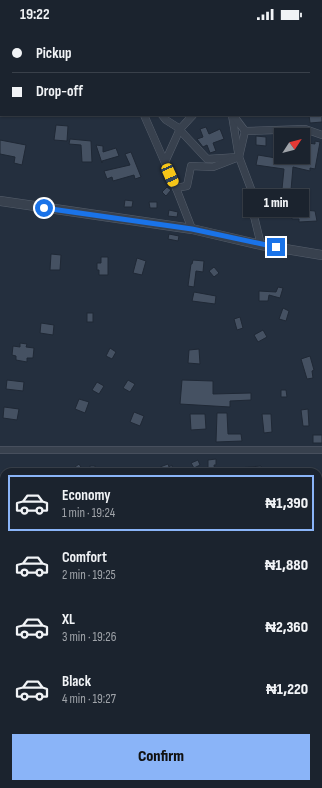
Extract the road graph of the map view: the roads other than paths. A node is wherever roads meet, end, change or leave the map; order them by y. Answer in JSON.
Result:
{"nodes":[{"id":1,"x":144,"y":116,"type":"edge"},
{"id":2,"x":163,"y":116,"type":"edge"},
{"id":3,"x":192,"y":116,"type":"edge"},
{"id":4,"x":233,"y":116,"type":"edge"},
{"id":5,"x":234,"y":116,"type":"edge"},
{"id":6,"x":180,"y":129,"type":"junction"},
{"id":7,"x":245,"y":131,"type":"junction"},
{"id":8,"x":322,"y":135,"type":"edge"},
{"id":9,"x":239,"y":157,"type":"junction"},
{"id":10,"x":165,"y":162,"type":"junction"},
{"id":11,"x":176,"y":188,"type":"junction"},
{"id":12,"x":0,"y":201,"type":"edge"},
{"id":13,"x":192,"y":229,"type":"junction"},
{"id":14,"x":261,"y":245,"type":"junction"},
{"id":15,"x":322,"y":255,"type":"edge"},
{"id":16,"x":0,"y":450,"type":"edge"},
{"id":17,"x":322,"y":450,"type":"edge"}],
"edges":[{"from":1,"to":10,"type":"street"},
{"from":2,"to":6,"type":"street"},
{"from":3,"to":6,"type":"street"},
{"from":4,"to":9,"type":"street"},
{"from":5,"to":7,"type":"street"},
{"from":6,"to":9,"type":"street"},
{"from":6,"to":10,"type":"street"},
{"from":7,"to":8,"type":"street"},
{"from":7,"to":9,"type":"street"},
{"from":9,"to":11,"type":"street"},
{"from":9,"to":14,"type":"street"},
{"from":10,"to":11,"type":"street"},
{"from":11,"to":13,"type":"street"},
{"from":12,"to":13,"type":"street"},
{"from":13,"to":14,"type":"street"},
{"from":14,"to":15,"type":"street"},
{"from":16,"to":17,"type":"street"}]}
